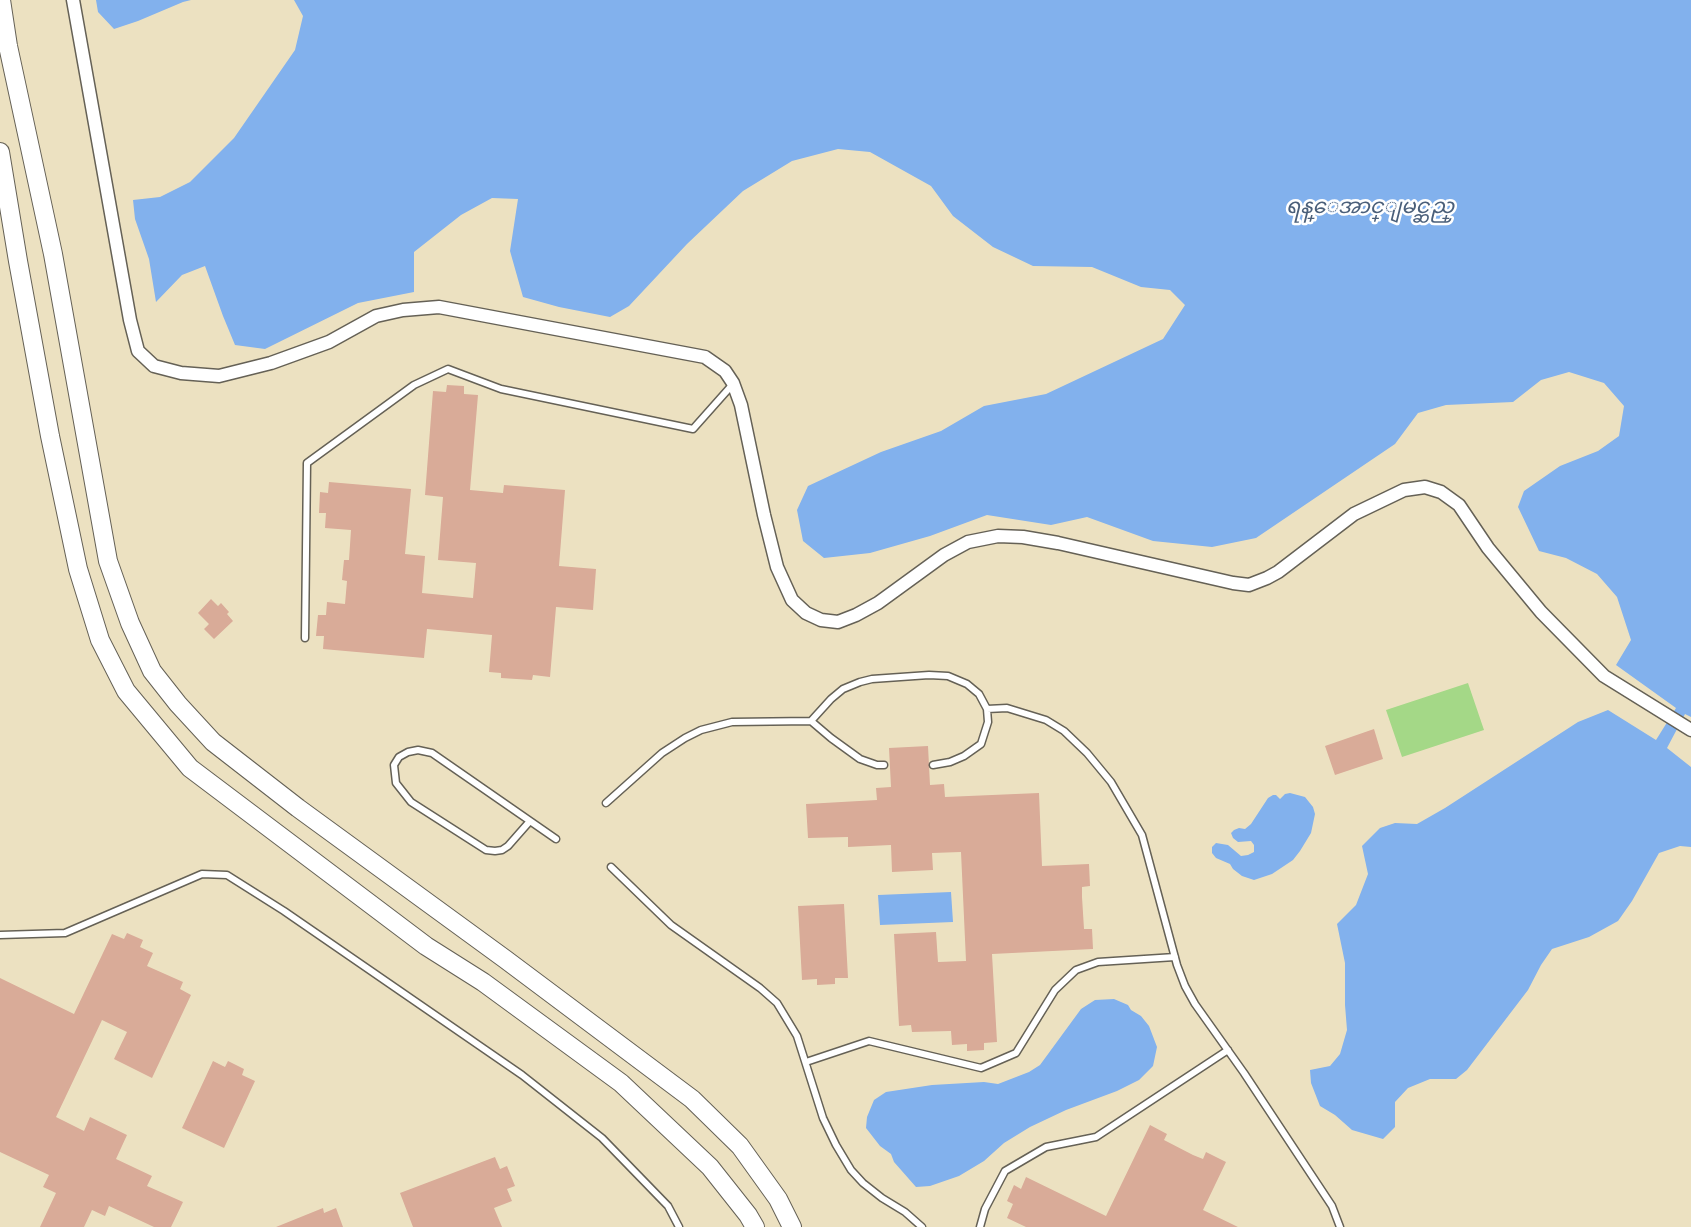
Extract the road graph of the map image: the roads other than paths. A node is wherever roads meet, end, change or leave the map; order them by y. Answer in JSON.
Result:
{"nodes":[{"id":1,"x":0,"y":0,"type":"edge"},
{"id":2,"x":73,"y":0,"type":"edge"},
{"id":3,"x":0,"y":152,"type":"edge"},
{"id":4,"x":733,"y":383,"type":"junction"},
{"id":5,"x":305,"y":638,"type":"dead end"},
{"id":6,"x":987,"y":709,"type":"junction"},
{"id":7,"x":811,"y":721,"type":"junction"},
{"id":8,"x":1687,"y":728,"type":"edge"},
{"id":9,"x":884,"y":765,"type":"dead end"},
{"id":10,"x":933,"y":765,"type":"dead end"},
{"id":11,"x":606,"y":803,"type":"dead end"},
{"id":12,"x":530,"y":821,"type":"junction"},
{"id":13,"x":556,"y":839,"type":"dead end"},
{"id":14,"x":611,"y":867,"type":"dead end"},
{"id":15,"x":0,"y":935,"type":"edge"},
{"id":16,"x":1175,"y":957,"type":"junction"},
{"id":17,"x":1228,"y":1050,"type":"junction"},
{"id":18,"x":806,"y":1062,"type":"junction"},
{"id":19,"x":679,"y":1227,"type":"edge"},
{"id":20,"x":754,"y":1227,"type":"edge"},
{"id":21,"x":792,"y":1227,"type":"edge"},
{"id":22,"x":922,"y":1227,"type":"edge"},
{"id":23,"x":980,"y":1227,"type":"edge"},
{"id":24,"x":1340,"y":1227,"type":"edge"}],
"edges":[{"from":1,"to":21,"type":"main road"},
{"from":2,"to":4,"type":"street"},
{"from":3,"to":20,"type":"main road"},
{"from":4,"to":5,"type":"lane"},
{"from":4,"to":8,"type":"street"},
{"from":6,"to":7,"type":"lane"},
{"from":6,"to":10,"type":"lane"},
{"from":6,"to":16,"type":"lane"},
{"from":7,"to":9,"type":"lane"},
{"from":7,"to":11,"type":"lane"},
{"from":12,"to":12,"type":"lane"},
{"from":12,"to":13,"type":"lane"},
{"from":14,"to":18,"type":"lane"},
{"from":15,"to":19,"type":"lane"},
{"from":16,"to":17,"type":"lane"},
{"from":16,"to":18,"type":"lane"},
{"from":17,"to":23,"type":"lane"},
{"from":17,"to":24,"type":"lane"},
{"from":18,"to":22,"type":"lane"}]}
